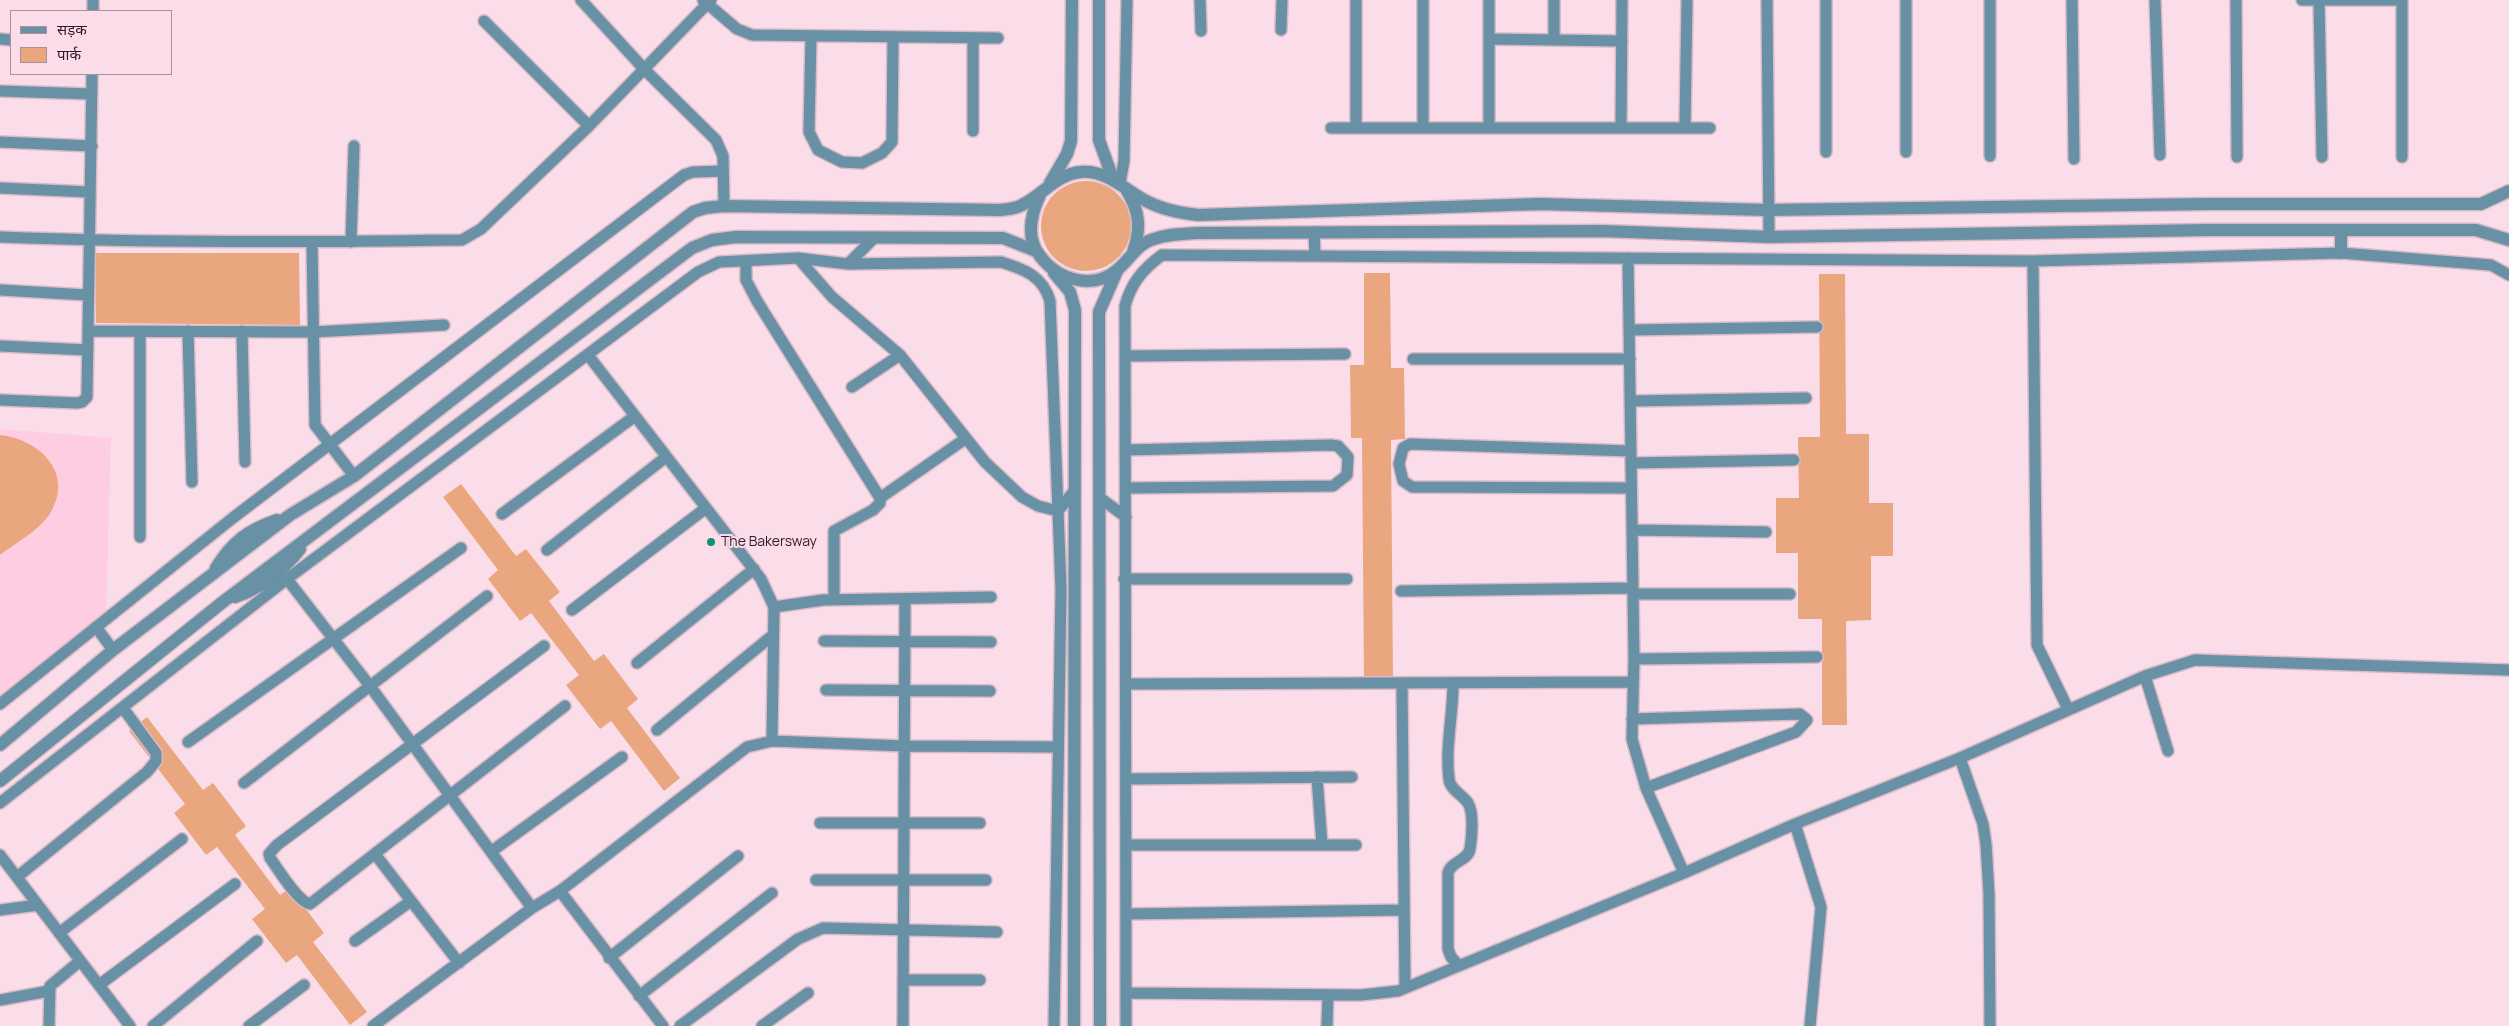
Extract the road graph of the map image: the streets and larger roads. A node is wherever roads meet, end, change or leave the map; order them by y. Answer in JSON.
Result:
{"nodes":[{"id":1,"x":581,"y":0,"type":"edge"},
{"id":2,"x":1072,"y":0,"type":"edge"},
{"id":3,"x":1127,"y":0,"type":"edge"},
{"id":4,"x":1200,"y":0,"type":"edge"},
{"id":5,"x":1282,"y":0,"type":"edge"},
{"id":6,"x":1356,"y":0,"type":"edge"},
{"id":7,"x":1424,"y":0,"type":"edge"},
{"id":8,"x":1489,"y":0,"type":"edge"},
{"id":9,"x":1554,"y":0,"type":"edge"},
{"id":10,"x":1622,"y":0,"type":"edge"},
{"id":11,"x":1687,"y":0,"type":"edge"},
{"id":12,"x":1767,"y":0,"type":"edge"},
{"id":13,"x":1826,"y":0,"type":"edge"},
{"id":14,"x":1906,"y":0,"type":"edge"},
{"id":15,"x":1990,"y":0,"type":"edge"},
{"id":16,"x":2072,"y":0,"type":"edge"},
{"id":17,"x":2155,"y":0,"type":"edge"},
{"id":18,"x":2236,"y":0,"type":"edge"},
{"id":19,"x":2302,"y":0,"type":"edge"},
{"id":20,"x":2319,"y":0,"type":"edge"},
{"id":21,"x":2402,"y":0,"type":"edge"},
{"id":22,"x":707,"y":1,"type":"edge"},
{"id":23,"x":1100,"y":1,"type":"edge"},
{"id":24,"x":484,"y":21,"type":"dead end"},
{"id":25,"x":1281,"y":30,"type":"dead end"},
{"id":26,"x":1201,"y":31,"type":"dead end"},
{"id":27,"x":811,"y":36,"type":"junction"},
{"id":28,"x":893,"y":37,"type":"junction"},
{"id":29,"x":972,"y":38,"type":"junction"},
{"id":30,"x":998,"y":38,"type":"dead end"},
{"id":31,"x":1489,"y":39,"type":"junction"},
{"id":32,"x":1554,"y":40,"type":"junction"},
{"id":33,"x":1622,"y":41,"type":"junction"},
{"id":34,"x":645,"y":70,"type":"junction"},
{"id":35,"x":92,"y":75,"type":"edge"},
{"id":36,"x":0,"y":91,"type":"edge"},
{"id":37,"x":92,"y":94,"type":"junction"},
{"id":38,"x":589,"y":126,"type":"junction"},
{"id":39,"x":1331,"y":128,"type":"dead end"},
{"id":40,"x":1356,"y":128,"type":"junction"},
{"id":41,"x":1423,"y":128,"type":"junction"},
{"id":42,"x":1489,"y":128,"type":"junction"},
{"id":43,"x":1621,"y":128,"type":"junction"},
{"id":44,"x":1685,"y":128,"type":"junction"},
{"id":45,"x":1710,"y":128,"type":"dead end"},
{"id":46,"x":974,"y":130,"type":"dead end"},
{"id":47,"x":0,"y":142,"type":"edge"},
{"id":48,"x":92,"y":146,"type":"junction"},
{"id":49,"x":354,"y":146,"type":"dead end"},
{"id":50,"x":1826,"y":152,"type":"dead end"},
{"id":51,"x":1906,"y":152,"type":"dead end"},
{"id":52,"x":2160,"y":155,"type":"dead end"},
{"id":53,"x":1990,"y":156,"type":"dead end"},
{"id":54,"x":2237,"y":156,"type":"dead end"},
{"id":55,"x":2322,"y":157,"type":"dead end"},
{"id":56,"x":2402,"y":157,"type":"dead end"},
{"id":57,"x":2074,"y":159,"type":"dead end"},
{"id":58,"x":724,"y":171,"type":"junction"},
{"id":59,"x":1120,"y":184,"type":"junction"},
{"id":60,"x":0,"y":188,"type":"edge"},
{"id":61,"x":1045,"y":189,"type":"junction"},
{"id":62,"x":2509,"y":191,"type":"edge"},
{"id":63,"x":89,"y":192,"type":"junction"},
{"id":64,"x":724,"y":206,"type":"junction"},
{"id":65,"x":1767,"y":210,"type":"junction"},
{"id":66,"x":2341,"y":230,"type":"junction"},
{"id":67,"x":1314,"y":232,"type":"junction"},
{"id":68,"x":0,"y":237,"type":"edge"},
{"id":69,"x":875,"y":237,"type":"junction"},
{"id":70,"x":1769,"y":238,"type":"junction"},
{"id":71,"x":2509,"y":240,"type":"edge"},
{"id":72,"x":90,"y":241,"type":"junction"},
{"id":73,"x":312,"y":242,"type":"junction"},
{"id":74,"x":351,"y":242,"type":"junction"},
{"id":75,"x":1036,"y":251,"type":"junction"},
{"id":76,"x":1133,"y":252,"type":"junction"},
{"id":77,"x":2341,"y":253,"type":"junction"},
{"id":78,"x":1315,"y":255,"type":"junction"},
{"id":79,"x":798,"y":258,"type":"junction"},
{"id":80,"x":1628,"y":258,"type":"junction"},
{"id":81,"x":746,"y":261,"type":"junction"},
{"id":82,"x":2033,"y":261,"type":"junction"},
{"id":83,"x":848,"y":264,"type":"junction"},
{"id":84,"x":1048,"y":266,"type":"junction"},
{"id":85,"x":1116,"y":271,"type":"junction"},
{"id":86,"x":2509,"y":275,"type":"edge"},
{"id":87,"x":0,"y":290,"type":"edge"},
{"id":88,"x":87,"y":295,"type":"junction"},
{"id":89,"x":444,"y":325,"type":"dead end"},
{"id":90,"x":1816,"y":327,"type":"dead end"},
{"id":91,"x":1629,"y":330,"type":"junction"},
{"id":92,"x":88,"y":331,"type":"junction"},
{"id":93,"x":140,"y":331,"type":"junction"},
{"id":94,"x":188,"y":331,"type":"junction"},
{"id":95,"x":242,"y":331,"type":"junction"},
{"id":96,"x":313,"y":332,"type":"junction"},
{"id":97,"x":0,"y":346,"type":"edge"},
{"id":98,"x":88,"y":350,"type":"junction"},
{"id":99,"x":1345,"y":354,"type":"dead end"},
{"id":100,"x":588,"y":355,"type":"junction"},
{"id":101,"x":900,"y":355,"type":"junction"},
{"id":102,"x":1126,"y":356,"type":"junction"},
{"id":103,"x":1413,"y":359,"type":"dead end"},
{"id":104,"x":1630,"y":359,"type":"junction"},
{"id":105,"x":852,"y":387,"type":"dead end"},
{"id":106,"x":1806,"y":398,"type":"dead end"},
{"id":107,"x":0,"y":400,"type":"edge"},
{"id":108,"x":1630,"y":401,"type":"junction"},
{"id":109,"x":635,"y":416,"type":"junction"},
{"id":110,"x":965,"y":439,"type":"junction"},
{"id":111,"x":329,"y":445,"type":"junction"},
{"id":112,"x":1126,"y":450,"type":"junction"},
{"id":113,"x":1631,"y":451,"type":"junction"},
{"id":114,"x":666,"y":457,"type":"junction"},
{"id":115,"x":1794,"y":460,"type":"dead end"},
{"id":116,"x":245,"y":462,"type":"dead end"},
{"id":117,"x":1631,"y":463,"type":"junction"},
{"id":118,"x":354,"y":476,"type":"junction"},
{"id":119,"x":192,"y":482,"type":"dead end"},
{"id":120,"x":1126,"y":488,"type":"junction"},
{"id":121,"x":1631,"y":488,"type":"junction"},
{"id":122,"x":1075,"y":490,"type":"junction"},
{"id":123,"x":880,"y":498,"type":"junction"},
{"id":124,"x":1100,"y":498,"type":"junction"},
{"id":125,"x":706,"y":508,"type":"junction"},
{"id":126,"x":1058,"y":510,"type":"junction"},
{"id":127,"x":502,"y":514,"type":"dead end"},
{"id":128,"x":1126,"y":517,"type":"junction"},
{"id":129,"x":1632,"y":530,"type":"junction"},
{"id":130,"x":1766,"y":532,"type":"dead end"},
{"id":131,"x":140,"y":537,"type":"dead end"},
{"id":132,"x":461,"y":548,"type":"dead end"},
{"id":133,"x":546,"y":550,"type":"dead end"},
{"id":134,"x":754,"y":569,"type":"junction"},
{"id":135,"x":287,"y":578,"type":"junction"},
{"id":136,"x":1124,"y":579,"type":"junction"},
{"id":137,"x":1347,"y":579,"type":"dead end"},
{"id":138,"x":1401,"y":591,"type":"dead end"},
{"id":139,"x":1633,"y":591,"type":"junction"},
{"id":140,"x":1790,"y":594,"type":"dead end"},
{"id":141,"x":487,"y":596,"type":"dead end"},
{"id":142,"x":991,"y":597,"type":"dead end"},
{"id":143,"x":905,"y":599,"type":"junction"},
{"id":144,"x":834,"y":600,"type":"junction"},
{"id":145,"x":774,"y":607,"type":"junction"},
{"id":146,"x":572,"y":610,"type":"dead end"},
{"id":147,"x":96,"y":627,"type":"junction"},
{"id":148,"x":772,"y":635,"type":"junction"},
{"id":149,"x":332,"y":638,"type":"junction"},
{"id":150,"x":824,"y":641,"type":"dead end"},
{"id":151,"x":904,"y":642,"type":"junction"},
{"id":152,"x":990,"y":642,"type":"dead end"},
{"id":153,"x":544,"y":646,"type":"dead end"},
{"id":154,"x":113,"y":650,"type":"junction"},
{"id":155,"x":1817,"y":657,"type":"dead end"},
{"id":156,"x":1634,"y":659,"type":"junction"},
{"id":157,"x":637,"y":663,"type":"dead end"},
{"id":158,"x":2509,"y":670,"type":"edge"},
{"id":159,"x":2146,"y":676,"type":"junction"},
{"id":160,"x":1633,"y":682,"type":"junction"},
{"id":161,"x":1402,"y":683,"type":"junction"},
{"id":162,"x":1453,"y":683,"type":"junction"},
{"id":163,"x":1127,"y":684,"type":"junction"},
{"id":164,"x":370,"y":686,"type":"junction"},
{"id":165,"x":826,"y":690,"type":"dead end"},
{"id":166,"x":903,"y":690,"type":"junction"},
{"id":167,"x":990,"y":691,"type":"dead end"},
{"id":168,"x":0,"y":704,"type":"edge"},
{"id":169,"x":565,"y":706,"type":"dead end"},
{"id":170,"x":123,"y":708,"type":"junction"},
{"id":171,"x":2068,"y":709,"type":"junction"},
{"id":172,"x":1632,"y":719,"type":"junction"},
{"id":173,"x":657,"y":730,"type":"dead end"},
{"id":174,"x":772,"y":741,"type":"junction"},
{"id":175,"x":188,"y":742,"type":"dead end"},
{"id":176,"x":412,"y":743,"type":"junction"},
{"id":177,"x":0,"y":745,"type":"edge"},
{"id":178,"x":905,"y":746,"type":"junction"},
{"id":179,"x":1057,"y":746,"type":"junction"},
{"id":180,"x":2168,"y":751,"type":"dead end"},
{"id":181,"x":622,"y":757,"type":"dead end"},
{"id":182,"x":1960,"y":758,"type":"junction"},
{"id":183,"x":1317,"y":777,"type":"junction"},
{"id":184,"x":1352,"y":777,"type":"dead end"},
{"id":185,"x":1126,"y":779,"type":"junction"},
{"id":186,"x":0,"y":781,"type":"edge"},
{"id":187,"x":244,"y":783,"type":"dead end"},
{"id":188,"x":1646,"y":788,"type":"junction"},
{"id":189,"x":451,"y":796,"type":"junction"},
{"id":190,"x":0,"y":804,"type":"edge"},
{"id":191,"x":820,"y":823,"type":"dead end"},
{"id":192,"x":902,"y":823,"type":"junction"},
{"id":193,"x":980,"y":823,"type":"dead end"},
{"id":194,"x":1795,"y":824,"type":"junction"},
{"id":195,"x":182,"y":839,"type":"dead end"},
{"id":196,"x":1126,"y":845,"type":"junction"},
{"id":197,"x":1322,"y":845,"type":"junction"},
{"id":198,"x":1356,"y":846,"type":"dead end"},
{"id":199,"x":492,"y":851,"type":"junction"},
{"id":200,"x":375,"y":854,"type":"junction"},
{"id":201,"x":0,"y":855,"type":"edge"},
{"id":202,"x":738,"y":856,"type":"dead end"},
{"id":203,"x":1684,"y":873,"type":"junction"},
{"id":204,"x":17,"y":877,"type":"junction"},
{"id":205,"x":816,"y":880,"type":"dead end"},
{"id":206,"x":903,"y":880,"type":"junction"},
{"id":207,"x":986,"y":880,"type":"dead end"},
{"id":208,"x":235,"y":884,"type":"dead end"},
{"id":209,"x":560,"y":891,"type":"junction"},
{"id":210,"x":772,"y":893,"type":"dead end"},
{"id":211,"x":411,"y":901,"type":"junction"},
{"id":212,"x":38,"y":905,"type":"junction"},
{"id":213,"x":532,"y":908,"type":"junction"},
{"id":214,"x":0,"y":910,"type":"edge"},
{"id":215,"x":1403,"y":910,"type":"junction"},
{"id":216,"x":1126,"y":914,"type":"junction"},
{"id":217,"x":904,"y":930,"type":"junction"},
{"id":218,"x":997,"y":932,"type":"dead end"},
{"id":219,"x":60,"y":933,"type":"junction"},
{"id":220,"x":257,"y":941,"type":"dead end"},
{"id":221,"x":355,"y":941,"type":"dead end"},
{"id":222,"x":609,"y":958,"type":"junction"},
{"id":223,"x":80,"y":961,"type":"junction"},
{"id":224,"x":459,"y":963,"type":"junction"},
{"id":225,"x":1459,"y":966,"type":"junction"},
{"id":226,"x":904,"y":980,"type":"junction"},
{"id":227,"x":980,"y":980,"type":"dead end"},
{"id":228,"x":99,"y":985,"type":"junction"},
{"id":229,"x":304,"y":985,"type":"dead end"},
{"id":230,"x":1405,"y":988,"type":"junction"},
{"id":231,"x":49,"y":991,"type":"junction"},
{"id":232,"x":808,"y":993,"type":"dead end"},
{"id":233,"x":1127,"y":993,"type":"junction"},
{"id":234,"x":1328,"y":995,"type":"junction"},
{"id":235,"x":639,"y":996,"type":"junction"},
{"id":236,"x":0,"y":1000,"type":"edge"},
{"id":237,"x":49,"y":1026,"type":"edge"},
{"id":238,"x":130,"y":1026,"type":"edge"},
{"id":239,"x":153,"y":1026,"type":"edge"},
{"id":240,"x":250,"y":1026,"type":"edge"},
{"id":241,"x":373,"y":1026,"type":"edge"},
{"id":242,"x":662,"y":1026,"type":"edge"},
{"id":243,"x":680,"y":1026,"type":"edge"},
{"id":244,"x":762,"y":1026,"type":"edge"},
{"id":245,"x":904,"y":1026,"type":"edge"},
{"id":246,"x":1054,"y":1026,"type":"edge"},
{"id":247,"x":1074,"y":1026,"type":"edge"},
{"id":248,"x":1100,"y":1026,"type":"edge"},
{"id":249,"x":1126,"y":1026,"type":"edge"},
{"id":250,"x":1327,"y":1026,"type":"edge"},
{"id":251,"x":1810,"y":1026,"type":"edge"},
{"id":252,"x":1990,"y":1026,"type":"edge"}],
"edges":[{"from":1,"to":34,"type":"street"},
{"from":2,"to":61,"type":"street"},
{"from":3,"to":59,"type":"street"},
{"from":4,"to":26,"type":"street"},
{"from":5,"to":25,"type":"street"},
{"from":6,"to":40,"type":"street"},
{"from":7,"to":41,"type":"street"},
{"from":8,"to":31,"type":"street"},
{"from":9,"to":32,"type":"street"},
{"from":10,"to":33,"type":"street"},
{"from":11,"to":44,"type":"street"},
{"from":12,"to":65,"type":"street"},
{"from":13,"to":50,"type":"street"},
{"from":14,"to":51,"type":"street"},
{"from":15,"to":53,"type":"street"},
{"from":16,"to":57,"type":"street"},
{"from":17,"to":52,"type":"street"},
{"from":18,"to":54,"type":"street"},
{"from":19,"to":20,"type":"street"},
{"from":20,"to":21,"type":"street"},
{"from":20,"to":55,"type":"street"},
{"from":21,"to":56,"type":"street"},
{"from":22,"to":27,"type":"street"},
{"from":22,"to":34,"type":"street"},
{"from":23,"to":59,"type":"street"},
{"from":24,"to":38,"type":"street"},
{"from":27,"to":28,"type":"street"},
{"from":27,"to":28,"type":"street"},
{"from":28,"to":29,"type":"street"},
{"from":29,"to":30,"type":"street"},
{"from":29,"to":46,"type":"street"},
{"from":31,"to":32,"type":"street"},
{"from":31,"to":42,"type":"street"},
{"from":32,"to":33,"type":"street"},
{"from":33,"to":43,"type":"street"},
{"from":34,"to":38,"type":"street"},
{"from":34,"to":58,"type":"street"},
{"from":35,"to":37,"type":"street"},
{"from":36,"to":37,"type":"street"},
{"from":37,"to":48,"type":"street"},
{"from":38,"to":74,"type":"street"},
{"from":39,"to":40,"type":"street"},
{"from":40,"to":41,"type":"street"},
{"from":41,"to":42,"type":"street"},
{"from":42,"to":43,"type":"street"},
{"from":43,"to":44,"type":"street"},
{"from":44,"to":45,"type":"street"},
{"from":47,"to":48,"type":"street"},
{"from":48,"to":63,"type":"street"},
{"from":49,"to":74,"type":"street"},
{"from":58,"to":64,"type":"street"},
{"from":58,"to":111,"type":"street"},
{"from":59,"to":61,"type":"street"},
{"from":59,"to":65,"type":"street"},
{"from":59,"to":76,"type":"street"},
{"from":60,"to":63,"type":"street"},
{"from":61,"to":64,"type":"street"},
{"from":61,"to":75,"type":"street"},
{"from":62,"to":65,"type":"street"},
{"from":63,"to":72,"type":"street"},
{"from":64,"to":118,"type":"street"},
{"from":65,"to":70,"type":"street"},
{"from":66,"to":70,"type":"street"},
{"from":66,"to":71,"type":"street"},
{"from":66,"to":77,"type":"street"},
{"from":67,"to":70,"type":"street"},
{"from":67,"to":76,"type":"street"},
{"from":67,"to":78,"type":"street"},
{"from":68,"to":72,"type":"street"},
{"from":69,"to":75,"type":"street"},
{"from":69,"to":83,"type":"street"},
{"from":69,"to":186,"type":"street"},
{"from":72,"to":73,"type":"street"},
{"from":72,"to":88,"type":"street"},
{"from":73,"to":74,"type":"street"},
{"from":73,"to":96,"type":"street"},
{"from":75,"to":84,"type":"street"},
{"from":76,"to":85,"type":"street"},
{"from":77,"to":82,"type":"street"},
{"from":77,"to":86,"type":"street"},
{"from":78,"to":80,"type":"street"},
{"from":78,"to":102,"type":"street"},
{"from":79,"to":81,"type":"street"},
{"from":79,"to":83,"type":"street"},
{"from":79,"to":101,"type":"street"},
{"from":80,"to":82,"type":"street"},
{"from":80,"to":91,"type":"street"},
{"from":81,"to":100,"type":"street"},
{"from":81,"to":123,"type":"street"},
{"from":82,"to":171,"type":"street"},
{"from":83,"to":126,"type":"street"},
{"from":84,"to":85,"type":"street"},
{"from":84,"to":122,"type":"street"},
{"from":85,"to":124,"type":"street"},
{"from":87,"to":88,"type":"street"},
{"from":88,"to":92,"type":"street"},
{"from":89,"to":96,"type":"street"},
{"from":90,"to":91,"type":"street"},
{"from":91,"to":104,"type":"street"},
{"from":92,"to":93,"type":"street"},
{"from":92,"to":98,"type":"street"},
{"from":93,"to":94,"type":"street"},
{"from":93,"to":131,"type":"street"},
{"from":94,"to":95,"type":"street"},
{"from":94,"to":119,"type":"street"},
{"from":95,"to":96,"type":"street"},
{"from":95,"to":116,"type":"street"},
{"from":96,"to":111,"type":"street"},
{"from":97,"to":98,"type":"street"},
{"from":98,"to":107,"type":"street"},
{"from":99,"to":102,"type":"street"},
{"from":100,"to":109,"type":"street"},
{"from":100,"to":135,"type":"street"},
{"from":101,"to":105,"type":"street"},
{"from":101,"to":110,"type":"street"},
{"from":102,"to":112,"type":"street"},
{"from":103,"to":104,"type":"street"},
{"from":104,"to":108,"type":"street"},
{"from":106,"to":108,"type":"street"},
{"from":108,"to":113,"type":"street"},
{"from":109,"to":114,"type":"street"},
{"from":109,"to":127,"type":"street"},
{"from":110,"to":123,"type":"street"},
{"from":110,"to":126,"type":"street"},
{"from":111,"to":118,"type":"street"},
{"from":111,"to":147,"type":"street"},
{"from":112,"to":120,"type":"street"},
{"from":112,"to":120,"type":"street"},
{"from":113,"to":117,"type":"street"},
{"from":113,"to":121,"type":"street"},
{"from":114,"to":125,"type":"street"},
{"from":114,"to":133,"type":"street"},
{"from":115,"to":117,"type":"street"},
{"from":117,"to":121,"type":"street"},
{"from":118,"to":154,"type":"street"},
{"from":120,"to":128,"type":"street"},
{"from":121,"to":129,"type":"street"},
{"from":122,"to":126,"type":"street"},
{"from":122,"to":247,"type":"street"},
{"from":123,"to":144,"type":"street"},
{"from":124,"to":128,"type":"street"},
{"from":124,"to":248,"type":"street"},
{"from":125,"to":134,"type":"street"},
{"from":125,"to":146,"type":"street"},
{"from":126,"to":179,"type":"street"},
{"from":128,"to":136,"type":"street"},
{"from":129,"to":130,"type":"street"},
{"from":129,"to":139,"type":"street"},
{"from":132,"to":149,"type":"street"},
{"from":134,"to":145,"type":"street"},
{"from":134,"to":157,"type":"street"},
{"from":135,"to":149,"type":"street"},
{"from":135,"to":170,"type":"street"},
{"from":136,"to":137,"type":"street"},
{"from":136,"to":163,"type":"street"},
{"from":138,"to":139,"type":"street"},
{"from":139,"to":140,"type":"street"},
{"from":139,"to":156,"type":"street"},
{"from":141,"to":164,"type":"street"},
{"from":142,"to":143,"type":"street"},
{"from":143,"to":144,"type":"street"},
{"from":143,"to":151,"type":"street"},
{"from":144,"to":145,"type":"street"},
{"from":145,"to":148,"type":"street"},
{"from":147,"to":154,"type":"street"},
{"from":147,"to":168,"type":"street"},
{"from":148,"to":173,"type":"street"},
{"from":148,"to":174,"type":"street"},
{"from":149,"to":164,"type":"street"},
{"from":149,"to":175,"type":"street"},
{"from":150,"to":151,"type":"street"},
{"from":151,"to":152,"type":"street"},
{"from":151,"to":166,"type":"street"},
{"from":153,"to":176,"type":"street"},
{"from":154,"to":177,"type":"street"},
{"from":155,"to":156,"type":"street"},
{"from":156,"to":160,"type":"street"},
{"from":158,"to":159,"type":"street"},
{"from":159,"to":171,"type":"street"},
{"from":159,"to":180,"type":"street"},
{"from":160,"to":162,"type":"street"},
{"from":160,"to":172,"type":"street"},
{"from":161,"to":162,"type":"street"},
{"from":161,"to":163,"type":"street"},
{"from":161,"to":215,"type":"street"},
{"from":162,"to":225,"type":"street"},
{"from":163,"to":185,"type":"street"},
{"from":164,"to":176,"type":"street"},
{"from":164,"to":187,"type":"street"},
{"from":165,"to":166,"type":"street"},
{"from":166,"to":167,"type":"street"},
{"from":166,"to":178,"type":"street"},
{"from":169,"to":189,"type":"street"},
{"from":170,"to":190,"type":"street"},
{"from":170,"to":204,"type":"street"},
{"from":171,"to":182,"type":"street"},
{"from":172,"to":188,"type":"street"},
{"from":172,"to":188,"type":"street"},
{"from":174,"to":178,"type":"street"},
{"from":174,"to":209,"type":"street"},
{"from":176,"to":189,"type":"street"},
{"from":176,"to":200,"type":"street"},
{"from":178,"to":179,"type":"street"},
{"from":178,"to":192,"type":"street"},
{"from":179,"to":246,"type":"street"},
{"from":181,"to":199,"type":"street"},
{"from":182,"to":194,"type":"street"},
{"from":182,"to":252,"type":"street"},
{"from":183,"to":184,"type":"street"},
{"from":183,"to":185,"type":"street"},
{"from":183,"to":197,"type":"street"},
{"from":185,"to":196,"type":"street"},
{"from":188,"to":203,"type":"street"},
{"from":189,"to":199,"type":"street"},
{"from":189,"to":200,"type":"street"},
{"from":191,"to":192,"type":"street"},
{"from":192,"to":193,"type":"street"},
{"from":192,"to":206,"type":"street"},
{"from":194,"to":203,"type":"street"},
{"from":194,"to":251,"type":"street"},
{"from":195,"to":219,"type":"street"},
{"from":196,"to":197,"type":"street"},
{"from":196,"to":216,"type":"street"},
{"from":197,"to":198,"type":"street"},
{"from":199,"to":213,"type":"street"},
{"from":200,"to":211,"type":"street"},
{"from":201,"to":204,"type":"street"},
{"from":202,"to":222,"type":"street"},
{"from":203,"to":225,"type":"street"},
{"from":204,"to":212,"type":"street"},
{"from":205,"to":206,"type":"street"},
{"from":206,"to":207,"type":"street"},
{"from":206,"to":217,"type":"street"},
{"from":208,"to":228,"type":"street"},
{"from":209,"to":213,"type":"street"},
{"from":209,"to":222,"type":"street"},
{"from":210,"to":235,"type":"street"},
{"from":211,"to":221,"type":"street"},
{"from":211,"to":224,"type":"street"},
{"from":212,"to":214,"type":"street"},
{"from":212,"to":219,"type":"street"},
{"from":213,"to":224,"type":"street"},
{"from":215,"to":216,"type":"street"},
{"from":215,"to":230,"type":"street"},
{"from":216,"to":233,"type":"street"},
{"from":217,"to":218,"type":"street"},
{"from":217,"to":226,"type":"street"},
{"from":217,"to":243,"type":"street"},
{"from":219,"to":223,"type":"street"},
{"from":220,"to":239,"type":"street"},
{"from":222,"to":235,"type":"street"},
{"from":223,"to":228,"type":"street"},
{"from":223,"to":231,"type":"street"},
{"from":224,"to":241,"type":"street"},
{"from":225,"to":230,"type":"street"},
{"from":226,"to":227,"type":"street"},
{"from":226,"to":245,"type":"street"},
{"from":228,"to":238,"type":"street"},
{"from":229,"to":240,"type":"street"},
{"from":230,"to":234,"type":"street"},
{"from":231,"to":236,"type":"street"},
{"from":231,"to":237,"type":"street"},
{"from":232,"to":244,"type":"street"},
{"from":233,"to":234,"type":"street"},
{"from":233,"to":249,"type":"street"},
{"from":234,"to":250,"type":"street"},
{"from":235,"to":242,"type":"street"}]}
